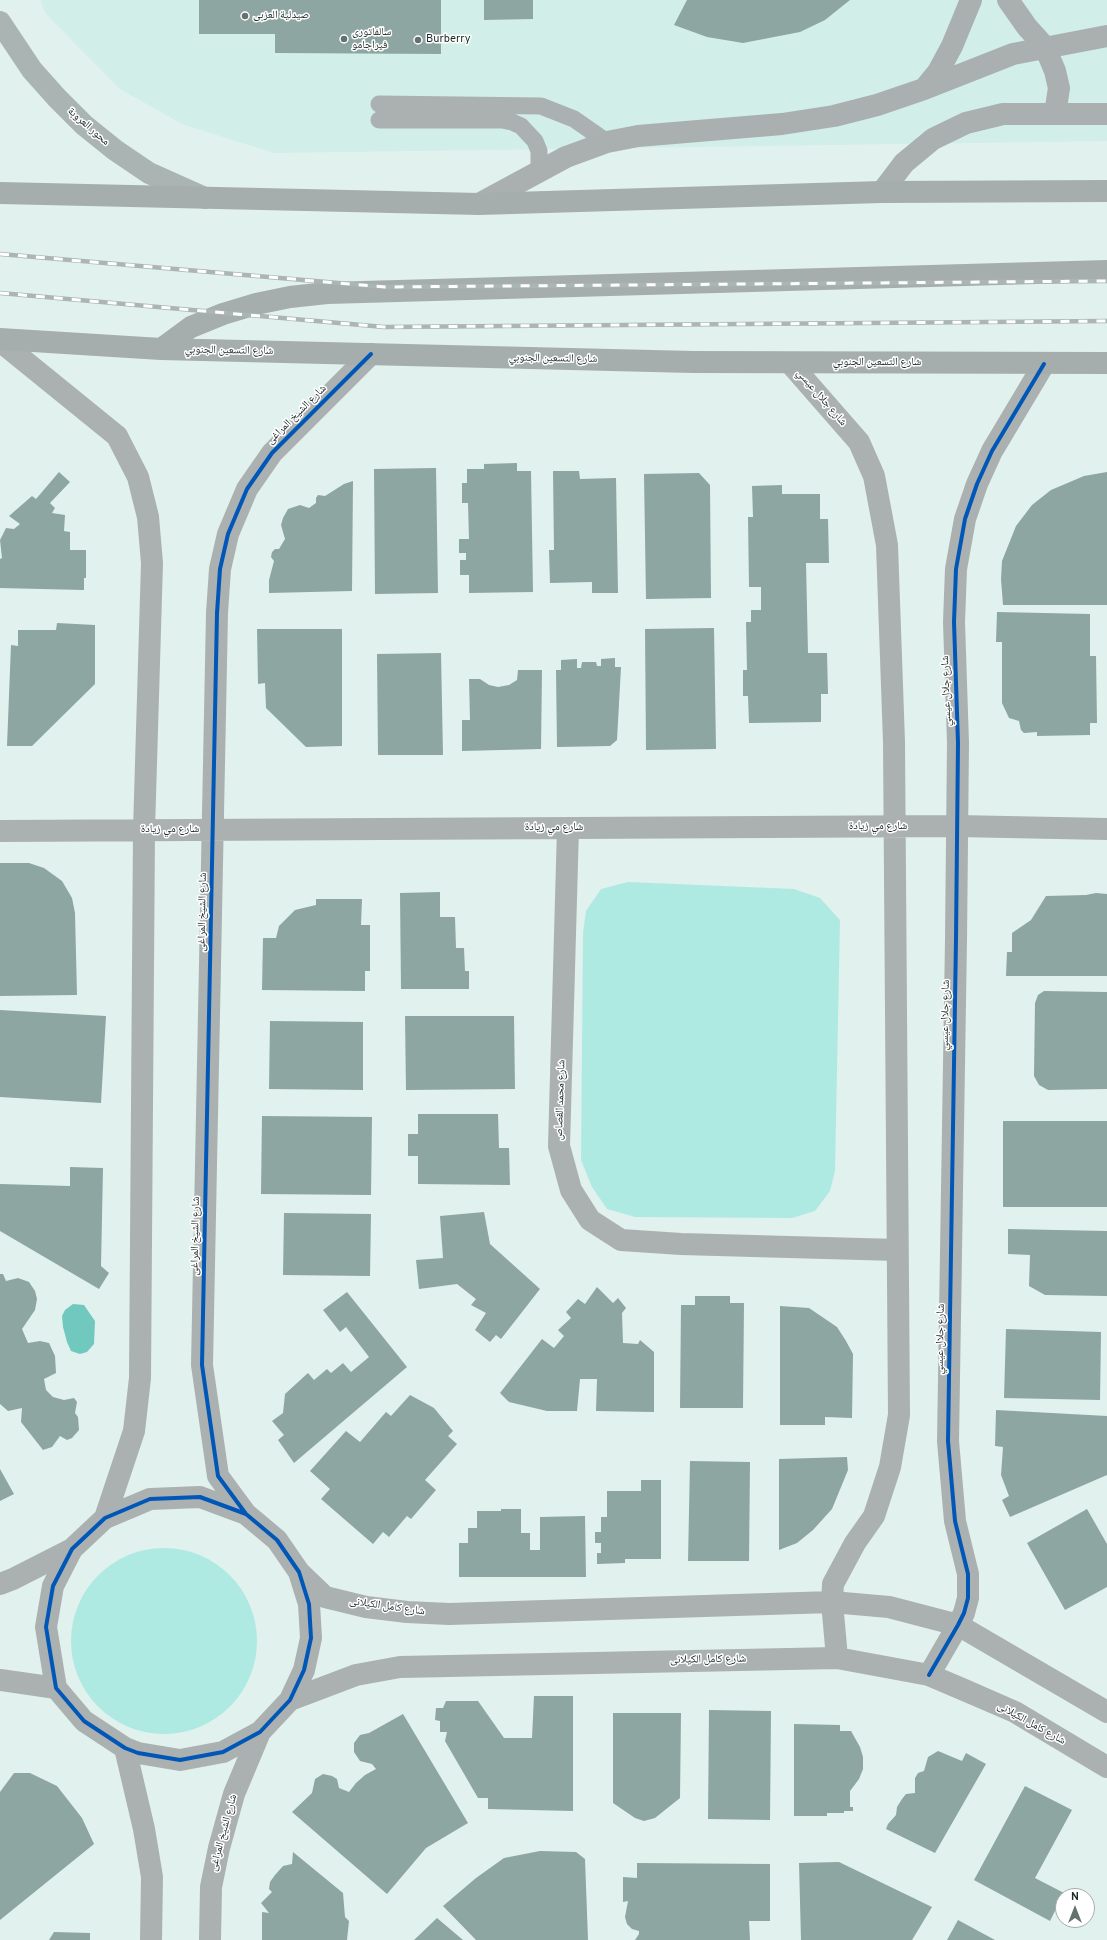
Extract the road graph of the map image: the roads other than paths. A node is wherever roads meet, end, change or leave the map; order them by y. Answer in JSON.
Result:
{"nodes":[{"id":1,"x":971,"y":0,"type":"edge"},
{"id":2,"x":1008,"y":0,"type":"edge"},
{"id":3,"x":0,"y":22,"type":"edge"},
{"id":4,"x":1107,"y":36,"type":"edge"},
{"id":5,"x":1045,"y":47,"type":"junction"},
{"id":6,"x":924,"y":89,"type":"junction"},
{"id":7,"x":1055,"y":114,"type":"junction"},
{"id":8,"x":1107,"y":114,"type":"edge"},
{"id":9,"x":607,"y":142,"type":"junction"},
{"id":10,"x":538,"y":172,"type":"junction"},
{"id":11,"x":882,"y":192,"type":"junction"},
{"id":12,"x":1107,"y":192,"type":"edge"},
{"id":13,"x":0,"y":194,"type":"edge"},
{"id":14,"x":205,"y":198,"type":"junction"},
{"id":15,"x":479,"y":204,"type":"junction"},
{"id":16,"x":1107,"y":271,"type":"edge"},
{"id":17,"x":0,"y":340,"type":"edge"},
{"id":18,"x":161,"y":349,"type":"junction"},
{"id":19,"x":371,"y":354,"type":"junction"},
{"id":20,"x":790,"y":363,"type":"junction"},
{"id":21,"x":1107,"y":363,"type":"edge"},
{"id":22,"x":1044,"y":364,"type":"junction"},
{"id":23,"x":957,"y":826,"type":"junction"},
{"id":24,"x":895,"y":827,"type":"junction"},
{"id":25,"x":568,"y":828,"type":"junction"},
{"id":26,"x":144,"y":830,"type":"junction"},
{"id":27,"x":214,"y":830,"type":"junction"},
{"id":28,"x":1107,"y":830,"type":"edge"},
{"id":29,"x":0,"y":831,"type":"edge"},
{"id":30,"x":897,"y":1250,"type":"junction"},
{"id":31,"x":246,"y":1514,"type":"junction"},
{"id":32,"x":105,"y":1518,"type":"junction"},
{"id":33,"x":72,"y":1549,"type":"junction"},
{"id":34,"x":299,"y":1572,"type":"junction"},
{"id":35,"x":0,"y":1584,"type":"edge"},
{"id":36,"x":832,"y":1602,"type":"junction"},
{"id":37,"x":958,"y":1626,"type":"junction"},
{"id":38,"x":837,"y":1658,"type":"junction"},
{"id":39,"x":929,"y":1676,"type":"junction"},
{"id":40,"x":0,"y":1680,"type":"edge"},
{"id":41,"x":56,"y":1688,"type":"junction"},
{"id":42,"x":290,"y":1700,"type":"junction"},
{"id":43,"x":1107,"y":1712,"type":"edge"},
{"id":44,"x":260,"y":1732,"type":"junction"},
{"id":45,"x":125,"y":1748,"type":"junction"},
{"id":46,"x":1107,"y":1767,"type":"edge"},
{"id":47,"x":151,"y":1940,"type":"edge"},
{"id":48,"x":210,"y":1940,"type":"edge"}],
"edges":[{"from":1,"to":6,"type":"street"},
{"from":2,"to":5,"type":"street"},
{"from":3,"to":14,"type":"main road","name":"محور العروبة"},
{"from":4,"to":5,"type":"street"},
{"from":5,"to":6,"type":"street"},
{"from":5,"to":7,"type":"street"},
{"from":6,"to":9,"type":"street"},
{"from":7,"to":8,"type":"street"},
{"from":7,"to":11,"type":"street"},
{"from":9,"to":10,"type":"street"},
{"from":9,"to":10,"type":"lane"},
{"from":10,"to":15,"type":"street"},
{"from":11,"to":12,"type":"highway"},
{"from":11,"to":15,"type":"highway"},
{"from":13,"to":14,"type":"highway"},
{"from":14,"to":15,"type":"highway"},
{"from":16,"to":18,"type":"highway"},
{"from":17,"to":18,"type":"highway","name":"شارع التسعين الجنوبي"},
{"from":17,"to":26,"type":"street"},
{"from":18,"to":19,"type":"highway","name":"شارع التسعين الجنوبي"},
{"from":19,"to":20,"type":"highway","name":"شارع التسعين الجنوبي"},
{"from":19,"to":27,"type":"street","name":"شارع الشيخ المراغى"},
{"from":20,"to":22,"type":"highway","name":"شارع التسعين الجنوبي"},
{"from":20,"to":24,"type":"street","name":"شارع جلال عيسي"},
{"from":21,"to":22,"type":"highway","name":"شارع التسعين الجنوبي"},
{"from":22,"to":23,"type":"street","name":"شارع جلال عيسي"},
{"from":23,"to":24,"type":"street","name":"شارع مي زيادة"},
{"from":23,"to":28,"type":"street","name":"شارع مي زيادة"},
{"from":23,"to":37,"type":"street","name":"شارع جلال عيسي"},
{"from":24,"to":25,"type":"street","name":"شارع مي زيادة"},
{"from":24,"to":30,"type":"street","name":"شارع جلال عيسي"},
{"from":25,"to":27,"type":"street","name":"شارع مي زيادة"},
{"from":25,"to":30,"type":"street","name":"شارع محمد القصاص"},
{"from":26,"to":27,"type":"street","name":"شارع مي زيادة"},
{"from":26,"to":29,"type":"street","name":"شارع مي زيادة"},
{"from":26,"to":32,"type":"street"},
{"from":27,"to":31,"type":"street","name":"شارع الشيخ المراغى"},
{"from":30,"to":36,"type":"street","name":"شارع جلال عيسي"},
{"from":31,"to":32,"type":"street"},
{"from":31,"to":34,"type":"street"},
{"from":32,"to":33,"type":"street"},
{"from":33,"to":35,"type":"street"},
{"from":33,"to":41,"type":"street"},
{"from":34,"to":36,"type":"street","name":"شارع كامل الكيلانى"},
{"from":34,"to":42,"type":"street"},
{"from":36,"to":37,"type":"street","name":"شارع كامل الكيلانى"},
{"from":36,"to":38,"type":"street","name":"شارع جلال عيسي"},
{"from":37,"to":39,"type":"street","name":"شارع جلال عيسي"},
{"from":37,"to":43,"type":"street","name":"شارع كامل الكيلانى"},
{"from":38,"to":39,"type":"street","name":"شارع كامل الكيلانى"},
{"from":38,"to":42,"type":"street","name":"شارع كامل الكيلانى"},
{"from":39,"to":46,"type":"street","name":"شارع كامل الكيلانى"},
{"from":40,"to":41,"type":"street"},
{"from":41,"to":45,"type":"street"},
{"from":42,"to":44,"type":"street"},
{"from":44,"to":45,"type":"street"},
{"from":44,"to":48,"type":"street","name":"شارع الشيخ المراغى"},
{"from":45,"to":47,"type":"street"}]}
